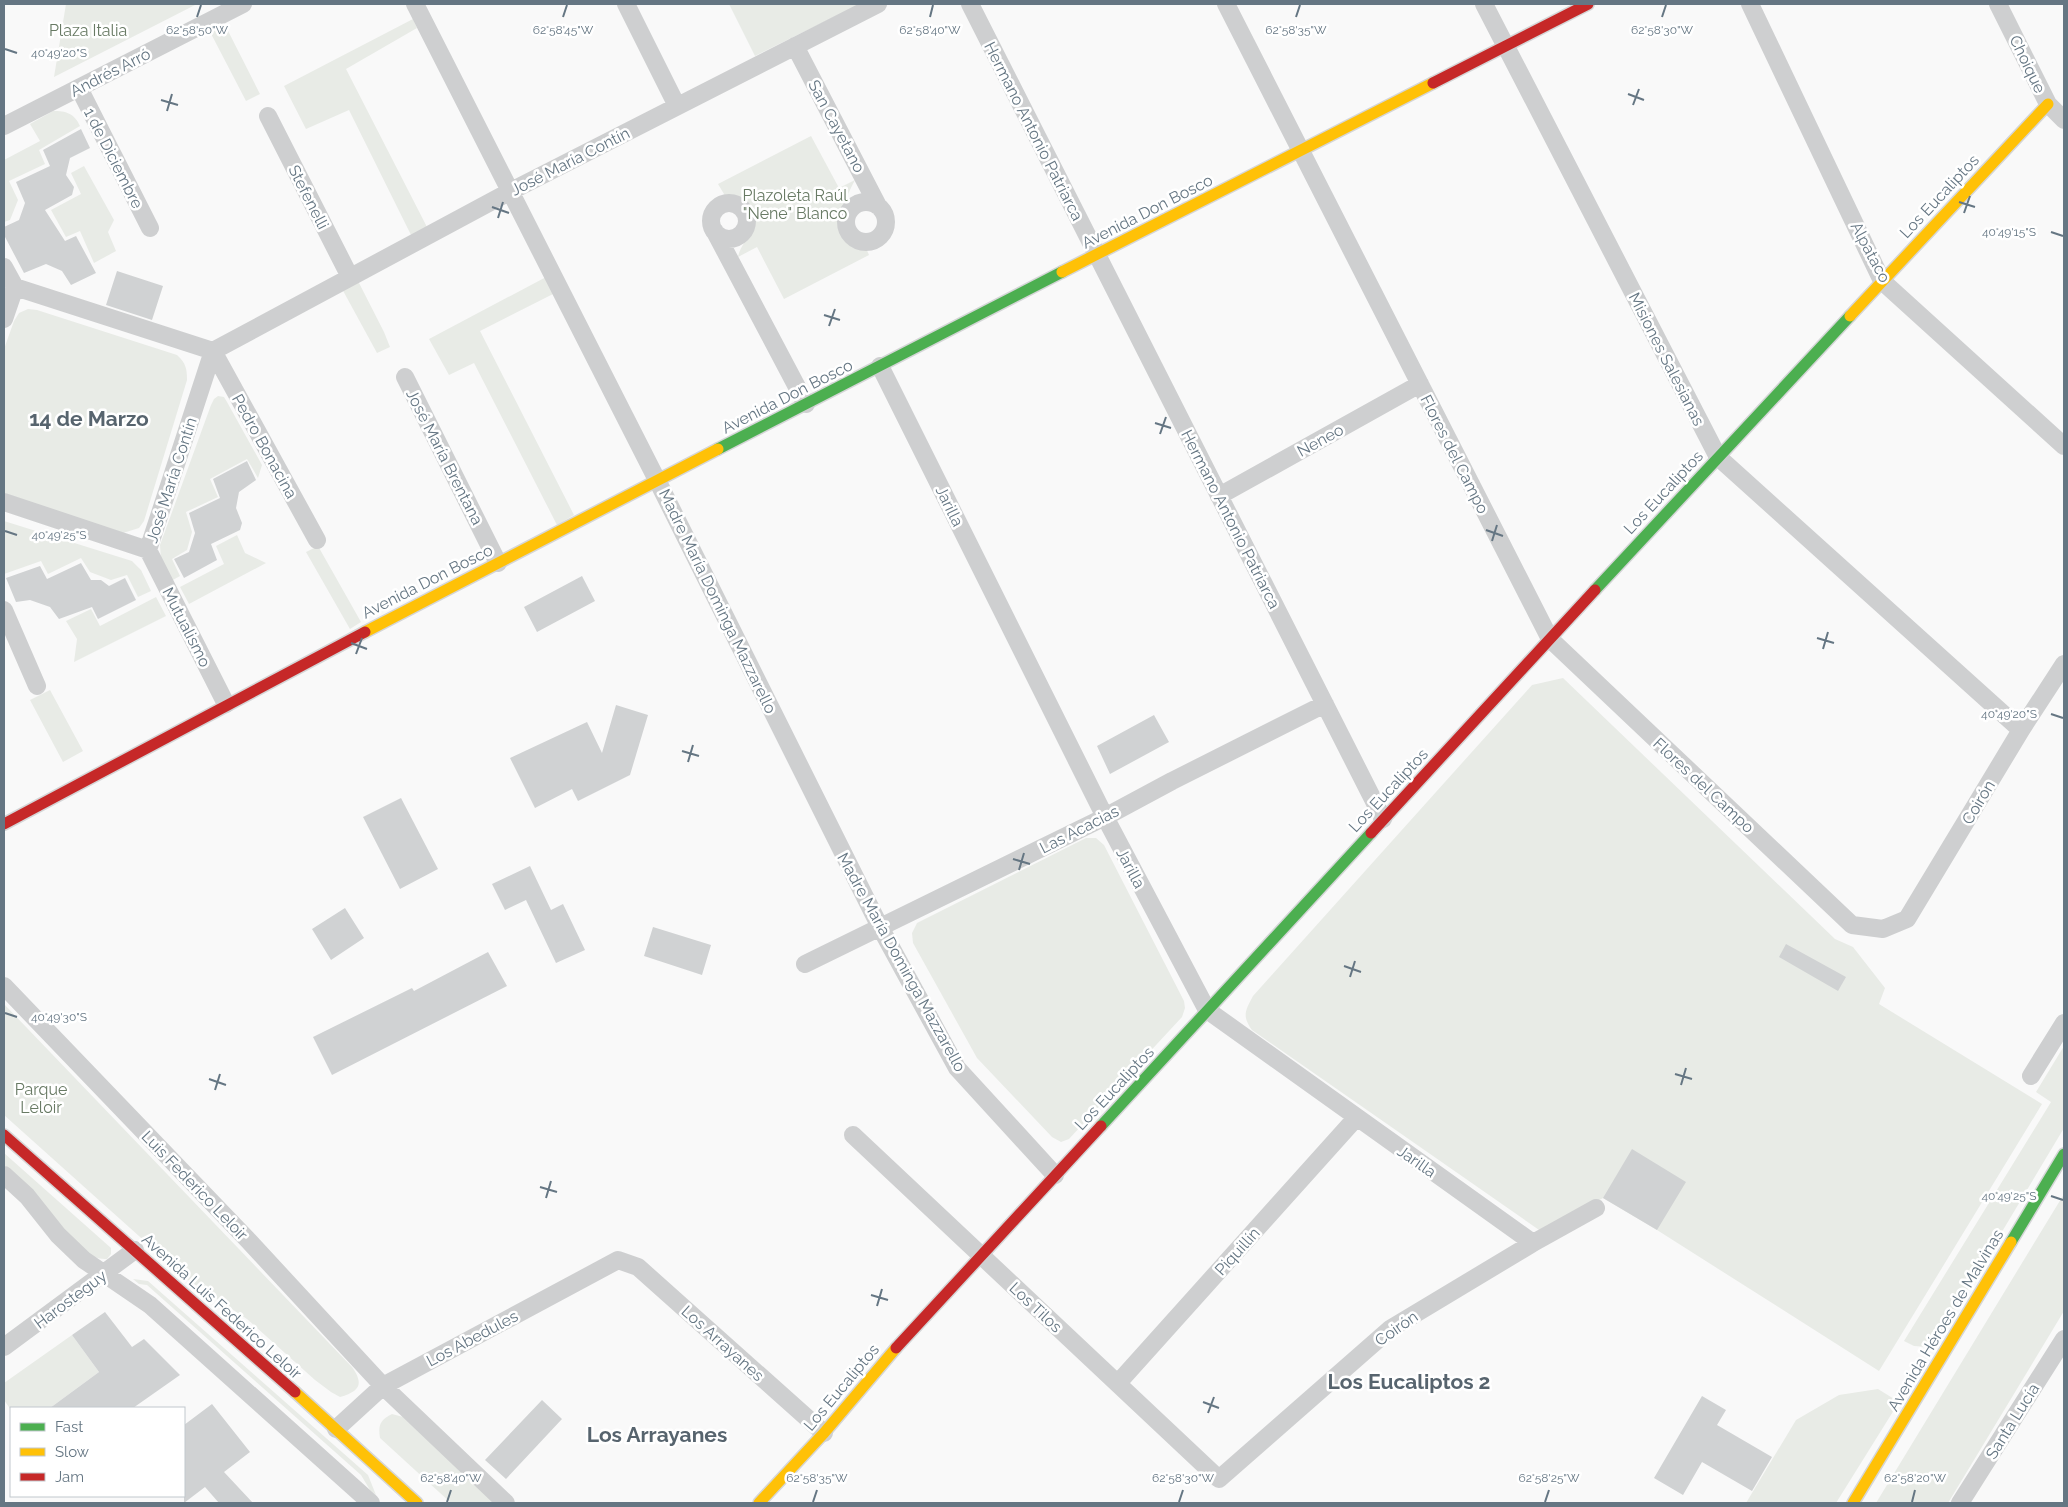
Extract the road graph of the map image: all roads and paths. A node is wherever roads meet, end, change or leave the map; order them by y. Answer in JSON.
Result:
{"nodes":[{"id":1,"x":243,"y":4,"type":"edge"},
{"id":2,"x":415,"y":4,"type":"edge"},
{"id":3,"x":626,"y":4,"type":"edge"},
{"id":4,"x":878,"y":4,"type":"edge"},
{"id":5,"x":970,"y":4,"type":"edge"},
{"id":6,"x":1226,"y":4,"type":"edge"},
{"id":7,"x":1484,"y":4,"type":"edge"},
{"id":8,"x":1588,"y":4,"type":"edge"},
{"id":9,"x":1750,"y":4,"type":"edge"},
{"id":10,"x":1998,"y":4,"type":"edge"},
{"id":11,"x":795,"y":46,"type":"junction"},
{"id":12,"x":1505,"y":46,"type":"junction"},
{"id":13,"x":79,"y":88,"type":"junction"},
{"id":14,"x":2048,"y":104,"type":"junction"},
{"id":15,"x":677,"y":106,"type":"junction"},
{"id":16,"x":268,"y":116,"type":"dead end"},
{"id":17,"x":2064,"y":120,"type":"edge"},
{"id":18,"x":4,"y":126,"type":"edge"},
{"id":19,"x":1302,"y":150,"type":"junction"},
{"id":20,"x":510,"y":191,"type":"junction"},
{"id":21,"x":878,"y":206,"type":"dead end"},
{"id":22,"x":150,"y":228,"type":"dead end"},
{"id":23,"x":714,"y":230,"type":"dead end"},
{"id":24,"x":1097,"y":255,"type":"junction"},
{"id":25,"x":4,"y":267,"type":"edge"},
{"id":26,"x":350,"y":277,"type":"junction"},
{"id":27,"x":1882,"y":281,"type":"junction"},
{"id":28,"x":15,"y":287,"type":"junction"},
{"id":29,"x":4,"y":319,"type":"edge"},
{"id":30,"x":212,"y":351,"type":"junction"},
{"id":31,"x":880,"y":366,"type":"junction"},
{"id":32,"x":405,"y":377,"type":"dead end"},
{"id":33,"x":1420,"y":384,"type":"junction"},
{"id":34,"x":806,"y":404,"type":"junction"},
{"id":35,"x":2064,"y":446,"type":"edge"},
{"id":36,"x":1718,"y":457,"type":"junction"},
{"id":37,"x":658,"y":480,"type":"junction"},
{"id":38,"x":1219,"y":496,"type":"junction"},
{"id":39,"x":4,"y":502,"type":"edge"},
{"id":40,"x":317,"y":540,"type":"dead end"},
{"id":41,"x":148,"y":550,"type":"junction"},
{"id":42,"x":498,"y":563,"type":"junction"},
{"id":43,"x":4,"y":610,"type":"edge"},
{"id":44,"x":1550,"y":639,"type":"junction"},
{"id":45,"x":2064,"y":664,"type":"edge"},
{"id":46,"x":37,"y":686,"type":"dead end"},
{"id":47,"x":226,"y":704,"type":"junction"},
{"id":48,"x":1325,"y":704,"type":"junction"},
{"id":49,"x":2021,"y":730,"type":"junction"},
{"id":50,"x":1105,"y":818,"type":"junction"},
{"id":51,"x":1383,"y":820,"type":"junction"},
{"id":52,"x":4,"y":824,"type":"edge"},
{"id":53,"x":880,"y":927,"type":"junction"},
{"id":54,"x":1883,"y":929,"type":"joint"},
{"id":55,"x":804,"y":964,"type":"dead end"},
{"id":56,"x":4,"y":986,"type":"edge"},
{"id":57,"x":1207,"y":1010,"type":"junction"},
{"id":58,"x":2064,"y":1024,"type":"edge"},
{"id":59,"x":2031,"y":1076,"type":"dead end"},
{"id":60,"x":1356,"y":1118,"type":"junction"},
{"id":61,"x":4,"y":1135,"type":"edge"},
{"id":62,"x":853,"y":1135,"type":"dead end"},
{"id":63,"x":2064,"y":1154,"type":"edge"},
{"id":64,"x":4,"y":1175,"type":"edge"},
{"id":65,"x":1055,"y":1175,"type":"junction"},
{"id":66,"x":1596,"y":1208,"type":"dead end"},
{"id":67,"x":1533,"y":1243,"type":"junction"},
{"id":68,"x":135,"y":1250,"type":"junction"},
{"id":69,"x":981,"y":1255,"type":"junction"},
{"id":70,"x":618,"y":1260,"type":"joint"},
{"id":71,"x":104,"y":1273,"type":"junction"},
{"id":72,"x":2064,"y":1339,"type":"edge"},
{"id":73,"x":4,"y":1347,"type":"edge"},
{"id":74,"x":1118,"y":1383,"type":"junction"},
{"id":75,"x":383,"y":1386,"type":"junction"},
{"id":76,"x":336,"y":1429,"type":"junction"},
{"id":77,"x":824,"y":1433,"type":"junction"},
{"id":78,"x":1219,"y":1479,"type":"joint"},
{"id":79,"x":371,"y":1503,"type":"edge"},
{"id":80,"x":417,"y":1503,"type":"edge"},
{"id":81,"x":506,"y":1503,"type":"edge"},
{"id":82,"x":759,"y":1503,"type":"edge"},
{"id":83,"x":1854,"y":1503,"type":"edge"},
{"id":84,"x":1960,"y":1503,"type":"edge"}],
"edges":[{"from":1,"to":13,"type":"street","name":"Andrés Arró"},
{"from":2,"to":20,"type":"street","name":"Madre María Dominga Mazzarello"},
{"from":3,"to":15,"type":"street"},
{"from":4,"to":11,"type":"street","name":"José María Contín"},
{"from":5,"to":24,"type":"street","name":"Hermano Antonio Patriarca"},
{"from":6,"to":19,"type":"street","name":"Flores del Campo"},
{"from":7,"to":12,"type":"street","name":"Misiones Salesianas"},
{"from":8,"to":12,"type":"main road","name":"Avenida Don Bosco"},
{"from":9,"to":27,"type":"street","name":"Alpataco"},
{"from":10,"to":14,"type":"street","name":"Choique"},
{"from":11,"to":15,"type":"street","name":"José María Contín"},
{"from":11,"to":21,"type":"street","name":"San Cayetano"},
{"from":12,"to":19,"type":"main road","name":"Avenida Don Bosco"},
{"from":12,"to":36,"type":"street","name":"Misiones Salesianas"},
{"from":13,"to":18,"type":"street","name":"Andrés Arró"},
{"from":13,"to":22,"type":"street","name":"1 de Diciembre"},
{"from":14,"to":17,"type":"street","name":"Choique"},
{"from":14,"to":27,"type":"main road","name":"Los Eucaliptos"},
{"from":15,"to":20,"type":"street","name":"José María Contín"},
{"from":16,"to":26,"type":"street","name":"Stefenelli"},
{"from":19,"to":24,"type":"main road","name":"Avenida Don Bosco"},
{"from":19,"to":33,"type":"street","name":"Flores del Campo"},
{"from":20,"to":26,"type":"street","name":"José María Contín"},
{"from":20,"to":37,"type":"street","name":"Madre María Dominga Mazzarello"},
{"from":23,"to":34,"type":"street"},
{"from":24,"to":31,"type":"main road","name":"Avenida Don Bosco"},
{"from":24,"to":38,"type":"street","name":"Hermano Antonio Patriarca"},
{"from":25,"to":28,"type":"street"},
{"from":26,"to":30,"type":"street","name":"José María Contín"},
{"from":27,"to":35,"type":"street","name":"Alpataco"},
{"from":27,"to":36,"type":"main road","name":"Los Eucaliptos"},
{"from":28,"to":29,"type":"street"},
{"from":28,"to":30,"type":"street"},
{"from":30,"to":40,"type":"street","name":"Pedro Bonacina"},
{"from":30,"to":41,"type":"street","name":"José María Contín"},
{"from":31,"to":34,"type":"main road","name":"Avenida Don Bosco"},
{"from":31,"to":50,"type":"street","name":"Jarilla"},
{"from":32,"to":42,"type":"street","name":"José María Brentana"},
{"from":33,"to":38,"type":"street","name":"Neneo"},
{"from":33,"to":44,"type":"street","name":"Flores del Campo"},
{"from":34,"to":37,"type":"main road","name":"Avenida Don Bosco"},
{"from":36,"to":44,"type":"main road","name":"Los Eucaliptos"},
{"from":36,"to":49,"type":"street","name":"Misiones Salesianas"},
{"from":37,"to":42,"type":"main road","name":"Avenida Don Bosco"},
{"from":37,"to":53,"type":"street","name":"Madre María Dominga Mazzarello"},
{"from":38,"to":48,"type":"street","name":"Hermano Antonio Patriarca"},
{"from":39,"to":41,"type":"street","name":"José María Contín"},
{"from":41,"to":47,"type":"street","name":"Mutualismo"},
{"from":42,"to":47,"type":"main road","name":"Avenida Don Bosco"},
{"from":43,"to":46,"type":"street"},
{"from":44,"to":51,"type":"main road","name":"Los Eucaliptos"},
{"from":44,"to":54,"type":"street","name":"Flores del Campo"},
{"from":45,"to":49,"type":"street","name":"Coirón"},
{"from":47,"to":52,"type":"main road","name":"Avenida Don Bosco"},
{"from":48,"to":50,"type":"street","name":"Las Acacias"},
{"from":48,"to":51,"type":"street","name":"Hermano Antonio Patriarca"},
{"from":49,"to":54,"type":"street","name":"Coirón"},
{"from":50,"to":53,"type":"street","name":"Las Acacias"},
{"from":50,"to":57,"type":"street","name":"Jarilla"},
{"from":51,"to":57,"type":"main road","name":"Los Eucaliptos"},
{"from":53,"to":55,"type":"street","name":"Las Acacias"},
{"from":53,"to":65,"type":"street","name":"Madre María Dominga Mazzarello"},
{"from":56,"to":75,"type":"street","name":"Luis Federico Leloir"},
{"from":57,"to":60,"type":"street","name":"Jarilla"},
{"from":57,"to":65,"type":"main road","name":"Los Eucaliptos"},
{"from":58,"to":59,"type":"street"},
{"from":60,"to":67,"type":"street","name":"Jarilla"},
{"from":60,"to":74,"type":"street","name":"Piquillín"},
{"from":61,"to":68,"type":"main road","name":"Avenida Luis Federico Leloir"},
{"from":62,"to":69,"type":"street","name":"Los Tilos"},
{"from":63,"to":83,"type":"main road","name":"Avenida Héroes de Malvinas"},
{"from":64,"to":71,"type":"street"},
{"from":65,"to":69,"type":"main road","name":"Los Eucaliptos"},
{"from":66,"to":67,"type":"street","name":"Coirón"},
{"from":67,"to":78,"type":"street","name":"Coirón"},
{"from":68,"to":71,"type":"street","name":"Harosteguy"},
{"from":68,"to":76,"type":"main road","name":"Avenida Luis Federico Leloir"},
{"from":69,"to":74,"type":"street","name":"Los Tilos"},
{"from":69,"to":77,"type":"main road","name":"Los Eucaliptos"},
{"from":70,"to":75,"type":"street","name":"Los Abedules"},
{"from":70,"to":77,"type":"street","name":"Los Arrayanes"},
{"from":71,"to":73,"type":"street","name":"Harosteguy"},
{"from":71,"to":79,"type":"street"},
{"from":72,"to":84,"type":"street","name":"Santa Lucía"},
{"from":74,"to":78,"type":"street","name":"Los Tilos"},
{"from":75,"to":76,"type":"street","name":"Los Abedules"},
{"from":75,"to":81,"type":"street","name":"Luis Federico Leloir"},
{"from":76,"to":80,"type":"main road","name":"Avenida Luis Federico Leloir"},
{"from":77,"to":82,"type":"main road","name":"Los Eucaliptos"}]}
